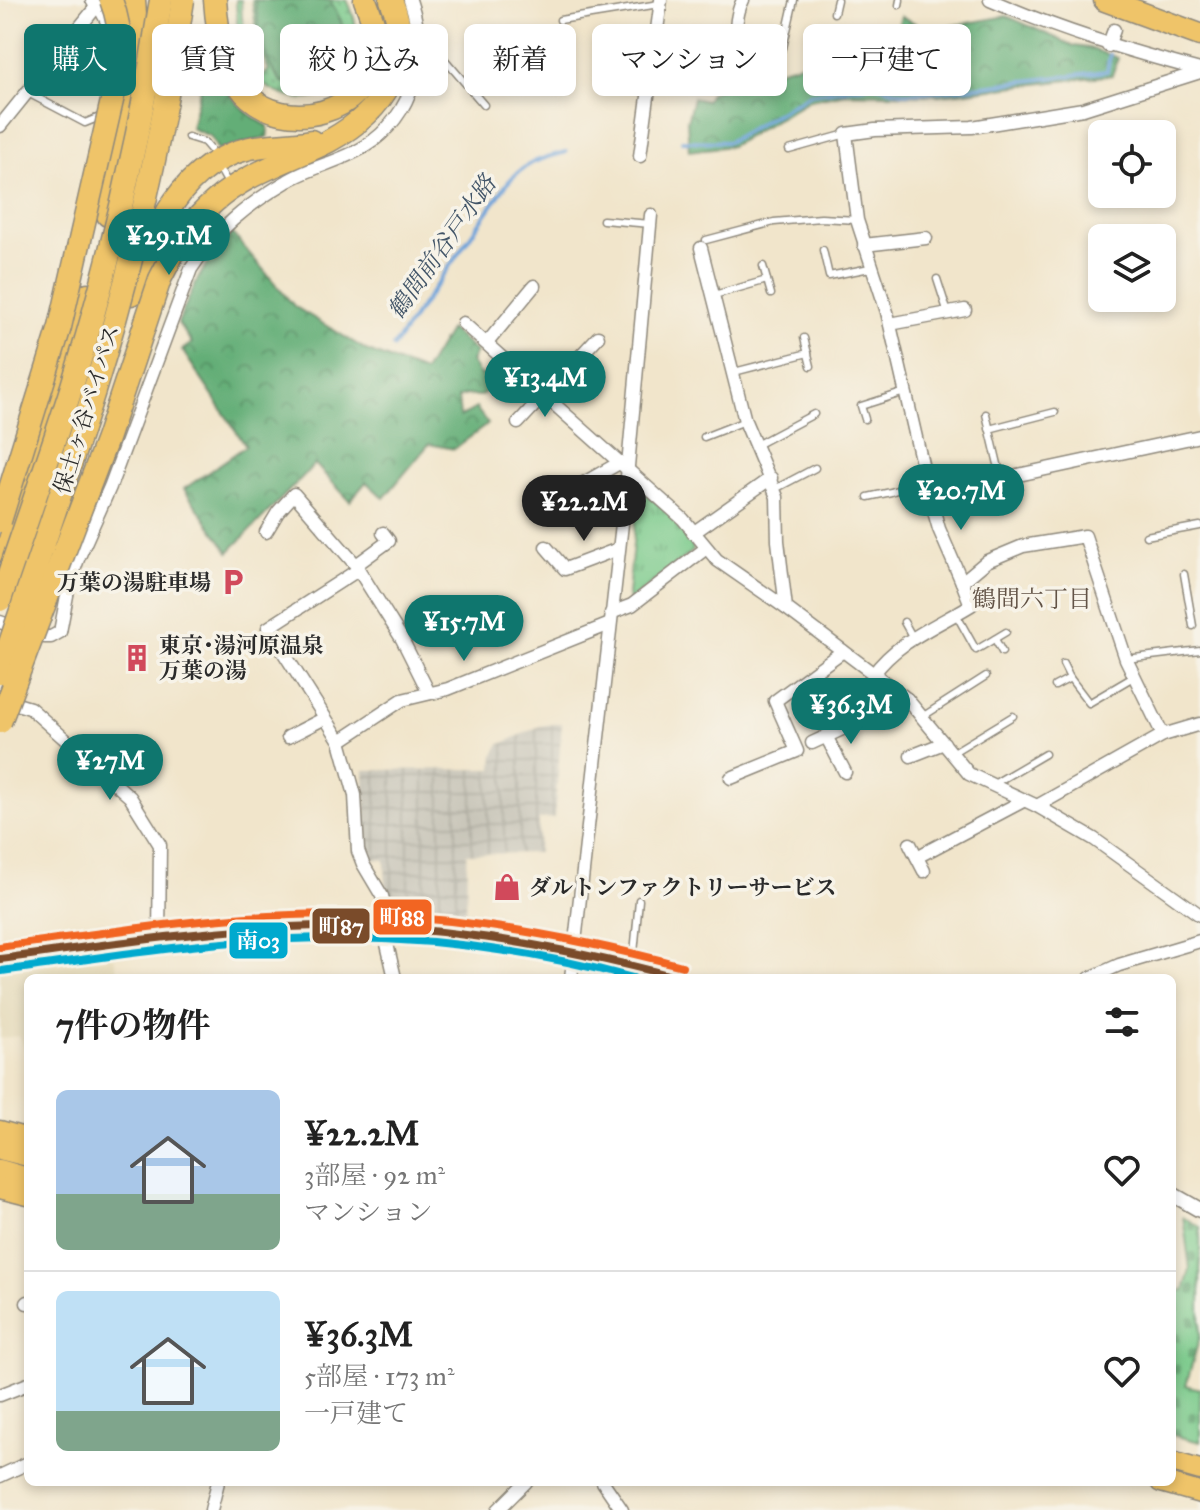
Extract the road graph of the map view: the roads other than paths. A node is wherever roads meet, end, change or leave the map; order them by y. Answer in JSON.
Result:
{"nodes":[{"id":1,"x":134,"y":0,"type":"edge"},
{"id":2,"x":153,"y":0,"type":"edge"},
{"id":3,"x":161,"y":0,"type":"edge"},
{"id":4,"x":183,"y":0,"type":"edge"},
{"id":5,"x":194,"y":0,"type":"edge"},
{"id":6,"x":215,"y":0,"type":"edge"},
{"id":7,"x":224,"y":0,"type":"edge"},
{"id":8,"x":365,"y":0,"type":"edge"},
{"id":9,"x":391,"y":0,"type":"edge"},
{"id":10,"x":410,"y":0,"type":"edge"},
{"id":11,"x":743,"y":0,"type":"edge"},
{"id":12,"x":794,"y":0,"type":"edge"},
{"id":13,"x":837,"y":0,"type":"edge"},
{"id":14,"x":990,"y":0,"type":"edge"},
{"id":15,"x":1105,"y":0,"type":"edge"},
{"id":16,"x":100,"y":2,"type":"edge"},
{"id":17,"x":661,"y":2,"type":"edge"},
{"id":18,"x":834,"y":13,"type":"dead end"},
{"id":19,"x":560,"y":20,"type":"dead end"},
{"id":20,"x":83,"y":24,"type":"edge"},
{"id":21,"x":220,"y":24,"type":"edge"},
{"id":22,"x":225,"y":24,"type":"edge"},
{"id":23,"x":417,"y":24,"type":"edge"},
{"id":24,"x":737,"y":24,"type":"edge"},
{"id":25,"x":1114,"y":30,"type":"dead end"},
{"id":26,"x":787,"y":31,"type":"edge"},
{"id":27,"x":1200,"y":35,"type":"edge"},
{"id":28,"x":1108,"y":46,"type":"junction"},
{"id":29,"x":448,"y":63,"type":"edge"},
{"id":30,"x":1200,"y":71,"type":"edge"},
{"id":31,"x":25,"y":96,"type":"edge"},
{"id":32,"x":34,"y":96,"type":"edge"},
{"id":33,"x":249,"y":96,"type":"edge"},
{"id":34,"x":408,"y":96,"type":"edge"},
{"id":35,"x":484,"y":105,"type":"dead end"},
{"id":36,"x":100,"y":116,"type":"junction"},
{"id":37,"x":114,"y":119,"type":"dead end"},
{"id":38,"x":0,"y":126,"type":"edge"},
{"id":39,"x":350,"y":127,"type":"junction"},
{"id":40,"x":846,"y":134,"type":"junction"},
{"id":41,"x":188,"y":137,"type":"dead end"},
{"id":42,"x":210,"y":149,"type":"dead end"},
{"id":43,"x":789,"y":150,"type":"dead end"},
{"id":44,"x":640,"y":156,"type":"dead end"},
{"id":45,"x":108,"y":215,"type":"junction"},
{"id":46,"x":603,"y":220,"type":"dead end"},
{"id":47,"x":651,"y":220,"type":"joint"},
{"id":48,"x":857,"y":220,"type":"junction"},
{"id":49,"x":926,"y":238,"type":"dead end"},
{"id":50,"x":703,"y":244,"type":"joint"},
{"id":51,"x":864,"y":245,"type":"junction"},
{"id":52,"x":823,"y":250,"type":"dead end"},
{"id":53,"x":763,"y":266,"type":"dead end"},
{"id":54,"x":870,"y":268,"type":"junction"},
{"id":55,"x":937,"y":279,"type":"dead end"},
{"id":56,"x":767,"y":280,"type":"junction"},
{"id":57,"x":534,"y":286,"type":"dead end"},
{"id":58,"x":131,"y":294,"type":"junction"},
{"id":59,"x":771,"y":294,"type":"dead end"},
{"id":60,"x":714,"y":295,"type":"junction"},
{"id":61,"x":965,"y":310,"type":"dead end"},
{"id":62,"x":948,"y":313,"type":"junction"},
{"id":63,"x":463,"y":323,"type":"dead end"},
{"id":64,"x":890,"y":324,"type":"junction"},
{"id":65,"x":598,"y":337,"type":"dead end"},
{"id":66,"x":804,"y":338,"type":"dead end"},
{"id":67,"x":487,"y":343,"type":"junction"},
{"id":68,"x":808,"y":353,"type":"junction"},
{"id":69,"x":811,"y":366,"type":"dead end"},
{"id":70,"x":734,"y":372,"type":"junction"},
{"id":71,"x":907,"y":391,"type":"junction"},
{"id":72,"x":546,"y":396,"type":"junction"},
{"id":73,"x":1055,"y":412,"type":"dead end"},
{"id":74,"x":814,"y":414,"type":"dead end"},
{"id":75,"x":986,"y":414,"type":"dead end"},
{"id":76,"x":865,"y":419,"type":"dead end"},
{"id":77,"x":745,"y":421,"type":"junction"},
{"id":78,"x":518,"y":423,"type":"dead end"},
{"id":79,"x":989,"y":429,"type":"junction"},
{"id":80,"x":1200,"y":436,"type":"edge"},
{"id":81,"x":704,"y":437,"type":"dead end"},
{"id":82,"x":756,"y":445,"type":"junction"},
{"id":83,"x":624,"y":465,"type":"junction"},
{"id":84,"x":815,"y":468,"type":"dead end"},
{"id":85,"x":1001,"y":477,"type":"junction"},
{"id":86,"x":926,"y":480,"type":"junction"},
{"id":87,"x":773,"y":484,"type":"junction"},
{"id":88,"x":573,"y":489,"type":"junction"},
{"id":89,"x":929,"y":494,"type":"junction"},
{"id":90,"x":868,"y":497,"type":"dead end"},
{"id":91,"x":550,"y":502,"type":"dead end"},
{"id":92,"x":584,"y":509,"type":"dead end"},
{"id":93,"x":0,"y":521,"type":"edge"},
{"id":94,"x":1200,"y":526,"type":"edge"},
{"id":95,"x":266,"y":532,"type":"dead end"},
{"id":96,"x":383,"y":533,"type":"dead end"},
{"id":97,"x":693,"y":533,"type":"junction"},
{"id":98,"x":1146,"y":536,"type":"dead end"},
{"id":99,"x":546,"y":547,"type":"dead end"},
{"id":100,"x":618,"y":549,"type":"junction"},
{"id":101,"x":705,"y":549,"type":"junction"},
{"id":102,"x":357,"y":567,"type":"junction"},
{"id":103,"x":0,"y":568,"type":"edge"},
{"id":104,"x":1184,"y":574,"type":"dead end"},
{"id":105,"x":962,"y":582,"type":"junction"},
{"id":106,"x":0,"y":600,"type":"edge"},
{"id":107,"x":786,"y":608,"type":"junction"},
{"id":108,"x":1200,"y":608,"type":"edge"},
{"id":109,"x":1190,"y":610,"type":"junction"},
{"id":110,"x":956,"y":614,"type":"junction"},
{"id":111,"x":610,"y":618,"type":"junction"},
{"id":112,"x":0,"y":622,"type":"edge"},
{"id":113,"x":904,"y":622,"type":"dead end"},
{"id":114,"x":1193,"y":626,"type":"dead end"},
{"id":115,"x":20,"y":629,"type":"junction"},
{"id":116,"x":1006,"y":632,"type":"dead end"},
{"id":117,"x":913,"y":638,"type":"junction"},
{"id":118,"x":995,"y":639,"type":"junction"},
{"id":119,"x":1200,"y":650,"type":"edge"},
{"id":120,"x":843,"y":651,"type":"junction"},
{"id":121,"x":1002,"y":652,"type":"dead end"},
{"id":122,"x":1126,"y":659,"type":"junction"},
{"id":123,"x":1063,"y":664,"type":"dead end"},
{"id":124,"x":0,"y":673,"type":"edge"},
{"id":125,"x":873,"y":675,"type":"junction"},
{"id":126,"x":986,"y":676,"type":"dead end"},
{"id":127,"x":1135,"y":676,"type":"junction"},
{"id":128,"x":1070,"y":678,"type":"junction"},
{"id":129,"x":1055,"y":686,"type":"dead end"},
{"id":130,"x":429,"y":693,"type":"junction"},
{"id":131,"x":0,"y":696,"type":"edge"},
{"id":132,"x":907,"y":699,"type":"junction"},
{"id":133,"x":1013,"y":716,"type":"dead end"},
{"id":134,"x":922,"y":717,"type":"junction"},
{"id":135,"x":325,"y":718,"type":"junction"},
{"id":136,"x":0,"y":722,"type":"edge"},
{"id":137,"x":1200,"y":724,"type":"edge"},
{"id":138,"x":1163,"y":735,"type":"junction"},
{"id":139,"x":826,"y":736,"type":"junction"},
{"id":140,"x":288,"y":737,"type":"dead end"},
{"id":141,"x":340,"y":741,"type":"junction"},
{"id":142,"x":812,"y":743,"type":"dead end"},
{"id":143,"x":948,"y":748,"type":"junction"},
{"id":144,"x":1045,"y":754,"type":"dead end"},
{"id":145,"x":911,"y":756,"type":"dead end"},
{"id":146,"x":845,"y":772,"type":"dead end"},
{"id":147,"x":731,"y":778,"type":"dead end"},
{"id":148,"x":992,"y":785,"type":"junction"},
{"id":149,"x":1023,"y":801,"type":"junction"},
{"id":150,"x":1037,"y":806,"type":"junction"},
{"id":151,"x":910,"y":844,"type":"dead end"},
{"id":152,"x":917,"y":857,"type":"junction"},
{"id":153,"x":924,"y":871,"type":"dead end"},
{"id":154,"x":639,"y":900,"type":"dead end"},
{"id":155,"x":1200,"y":915,"type":"edge"},
{"id":156,"x":386,"y":928,"type":"junction"},
{"id":157,"x":159,"y":938,"type":"junction"},
{"id":158,"x":1200,"y":941,"type":"edge"},
{"id":159,"x":574,"y":951,"type":"junction"},
{"id":160,"x":0,"y":959,"type":"edge"},
{"id":161,"x":633,"y":966,"type":"junction"},
{"id":162,"x":394,"y":974,"type":"edge"},
{"id":163,"x":571,"y":974,"type":"edge"},
{"id":164,"x":664,"y":974,"type":"edge"},
{"id":165,"x":1099,"y":974,"type":"edge"},
{"id":166,"x":0,"y":1131,"type":"edge"},
{"id":167,"x":24,"y":1138,"type":"edge"},
{"id":168,"x":0,"y":1149,"type":"edge"},
{"id":169,"x":24,"y":1155,"type":"edge"},
{"id":170,"x":0,"y":1170,"type":"edge"},
{"id":171,"x":24,"y":1177,"type":"edge"},
{"id":172,"x":0,"y":1188,"type":"edge"},
{"id":173,"x":24,"y":1194,"type":"edge"},
{"id":174,"x":1176,"y":1196,"type":"edge"},
{"id":175,"x":1200,"y":1210,"type":"edge"},
{"id":176,"x":24,"y":1386,"type":"edge"},
{"id":177,"x":0,"y":1395,"type":"edge"},
{"id":178,"x":1176,"y":1463,"type":"edge"},
{"id":179,"x":24,"y":1465,"type":"edge"},
{"id":180,"x":1200,"y":1470,"type":"edge"},
{"id":181,"x":0,"y":1476,"type":"edge"},
{"id":182,"x":217,"y":1486,"type":"edge"},
{"id":183,"x":522,"y":1486,"type":"edge"},
{"id":184,"x":606,"y":1486,"type":"edge"},
{"id":185,"x":1175,"y":1486,"type":"edge"},
{"id":186,"x":1200,"y":1493,"type":"edge"},
{"id":187,"x":211,"y":1510,"type":"edge"},
{"id":188,"x":498,"y":1510,"type":"edge"},
{"id":189,"x":622,"y":1510,"type":"edge"}],
"edges":[{"from":1,"to":45,"type":"highway"},
{"from":2,"to":45,"type":"highway"},
{"from":3,"to":106,"type":"highway","name":"保土ヶ谷バイパス","bridge":true},
{"from":4,"to":124,"type":"highway","name":"保土ヶ谷バイパス","bridge":true},
{"from":5,"to":58,"type":"highway"},
{"from":6,"to":21,"type":"highway"},
{"from":7,"to":22,"type":"highway"},
{"from":8,"to":33,"type":"highway"},
{"from":9,"to":39,"type":"highway"},
{"from":10,"to":23,"type":"street"},
{"from":11,"to":24,"type":"street"},
{"from":12,"to":26,"type":"lane"},
{"from":13,"to":18,"type":"lane"},
{"from":14,"to":28,"type":"street"},
{"from":15,"to":27,"type":"highway"},
{"from":16,"to":20,"type":"street"},
{"from":16,"to":36,"type":"lane"},
{"from":16,"to":93,"type":"highway","bridge":true},
{"from":17,"to":19,"type":"lane"},
{"from":17,"to":44,"type":"street"},
{"from":25,"to":28,"type":"street"},
{"from":28,"to":30,"type":"street"},
{"from":29,"to":35,"type":"lane"},
{"from":30,"to":40,"type":"street"},
{"from":31,"to":38,"type":"street"},
{"from":32,"to":36,"type":"lane"},
{"from":34,"to":115,"type":"street"},
{"from":36,"to":37,"type":"lane"},
{"from":39,"to":58,"type":"highway"},
{"from":39,"to":136,"type":"highway","bridge":true},
{"from":40,"to":43,"type":"lane"},
{"from":40,"to":48,"type":"street"},
{"from":41,"to":42,"type":"lane"},
{"from":45,"to":103,"type":"highway"},
{"from":46,"to":47,"type":"lane"},
{"from":47,"to":83,"type":"street"},
{"from":48,"to":50,"type":"lane"},
{"from":48,"to":51,"type":"street"},
{"from":49,"to":51,"type":"street"},
{"from":50,"to":60,"type":"street"},
{"from":51,"to":54,"type":"street"},
{"from":52,"to":54,"type":"lane"},
{"from":53,"to":56,"type":"lane"},
{"from":54,"to":64,"type":"street"},
{"from":55,"to":62,"type":"lane"},
{"from":56,"to":59,"type":"lane"},
{"from":56,"to":60,"type":"lane"},
{"from":57,"to":67,"type":"street"},
{"from":58,"to":115,"type":"highway"},
{"from":60,"to":70,"type":"street"},
{"from":61,"to":62,"type":"street"},
{"from":62,"to":64,"type":"street"},
{"from":63,"to":67,"type":"street"},
{"from":64,"to":71,"type":"street"},
{"from":65,"to":72,"type":"street"},
{"from":66,"to":68,"type":"lane"},
{"from":67,"to":72,"type":"street"},
{"from":68,"to":69,"type":"lane"},
{"from":68,"to":70,"type":"lane"},
{"from":70,"to":77,"type":"street"},
{"from":71,"to":76,"type":"lane"},
{"from":71,"to":86,"type":"street"},
{"from":72,"to":78,"type":"street"},
{"from":72,"to":83,"type":"street"},
{"from":73,"to":79,"type":"lane"},
{"from":74,"to":82,"type":"lane"},
{"from":75,"to":79,"type":"lane"},
{"from":77,"to":81,"type":"lane"},
{"from":77,"to":82,"type":"street"},
{"from":79,"to":85,"type":"lane"},
{"from":80,"to":85,"type":"street"},
{"from":82,"to":87,"type":"street"},
{"from":83,"to":88,"type":"street"},
{"from":83,"to":97,"type":"street"},
{"from":83,"to":100,"type":"street"},
{"from":84,"to":87,"type":"lane"},
{"from":85,"to":89,"type":"street"},
{"from":86,"to":89,"type":"street"},
{"from":86,"to":90,"type":"lane"},
{"from":87,"to":97,"type":"street"},
{"from":87,"to":107,"type":"street"},
{"from":88,"to":91,"type":"street"},
{"from":88,"to":92,"type":"street"},
{"from":89,"to":105,"type":"street"},
{"from":94,"to":98,"type":"lane"},
{"from":95,"to":102,"type":"street"},
{"from":96,"to":102,"type":"street"},
{"from":97,"to":101,"type":"street"},
{"from":99,"to":100,"type":"street"},
{"from":100,"to":111,"type":"street"},
{"from":101,"to":107,"type":"street"},
{"from":101,"to":111,"type":"street"},
{"from":102,"to":130,"type":"street"},
{"from":102,"to":135,"type":"street"},
{"from":104,"to":109,"type":"lane"},
{"from":105,"to":110,"type":"street"},
{"from":105,"to":122,"type":"street"},
{"from":107,"to":120,"type":"street"},
{"from":108,"to":109,"type":"lane"},
{"from":109,"to":114,"type":"lane"},
{"from":110,"to":117,"type":"street"},
{"from":110,"to":118,"type":"lane"},
{"from":111,"to":130,"type":"street"},
{"from":111,"to":159,"type":"street"},
{"from":112,"to":115,"type":"street"},
{"from":113,"to":117,"type":"lane"},
{"from":115,"to":131,"type":"highway"},
{"from":116,"to":118,"type":"lane"},
{"from":117,"to":125,"type":"street"},
{"from":118,"to":121,"type":"lane"},
{"from":119,"to":122,"type":"lane"},
{"from":120,"to":125,"type":"street"},
{"from":120,"to":147,"type":"street"},
{"from":122,"to":127,"type":"street"},
{"from":123,"to":128,"type":"lane"},
{"from":125,"to":132,"type":"street"},
{"from":126,"to":134,"type":"lane"},
{"from":127,"to":128,"type":"lane"},
{"from":127,"to":138,"type":"street"},
{"from":128,"to":129,"type":"lane"},
{"from":130,"to":141,"type":"street"},
{"from":131,"to":157,"type":"street"},
{"from":132,"to":134,"type":"street"},
{"from":132,"to":139,"type":"street"},
{"from":133,"to":143,"type":"lane"},
{"from":134,"to":143,"type":"street"},
{"from":135,"to":140,"type":"street"},
{"from":135,"to":141,"type":"street"},
{"from":137,"to":138,"type":"street"},
{"from":138,"to":150,"type":"street"},
{"from":139,"to":142,"type":"street"},
{"from":139,"to":146,"type":"street"},
{"from":141,"to":156,"type":"street"},
{"from":143,"to":145,"type":"street"},
{"from":143,"to":148,"type":"street"},
{"from":144,"to":148,"type":"lane"},
{"from":148,"to":149,"type":"street"},
{"from":149,"to":150,"type":"street"},
{"from":149,"to":152,"type":"street"},
{"from":150,"to":155,"type":"street"},
{"from":151,"to":152,"type":"street"},
{"from":152,"to":153,"type":"street"},
{"from":154,"to":161,"type":"lane"},
{"from":156,"to":157,"type":"street"},
{"from":156,"to":159,"type":"street"},
{"from":156,"to":162,"type":"street"},
{"from":157,"to":160,"type":"street"},
{"from":158,"to":165,"type":"street"},
{"from":159,"to":161,"type":"street"},
{"from":159,"to":163,"type":"street"},
{"from":161,"to":164,"type":"street"},
{"from":166,"to":167,"type":"highway"},
{"from":168,"to":169,"type":"highway"},
{"from":170,"to":171,"type":"highway"},
{"from":172,"to":173,"type":"highway"},
{"from":174,"to":175,"type":"street"},
{"from":176,"to":177,"type":"street"},
{"from":178,"to":180,"type":"highway"},
{"from":179,"to":181,"type":"street"},
{"from":182,"to":187,"type":"street"},
{"from":183,"to":188,"type":"street"},
{"from":184,"to":189,"type":"street"},
{"from":185,"to":186,"type":"highway"}]}
